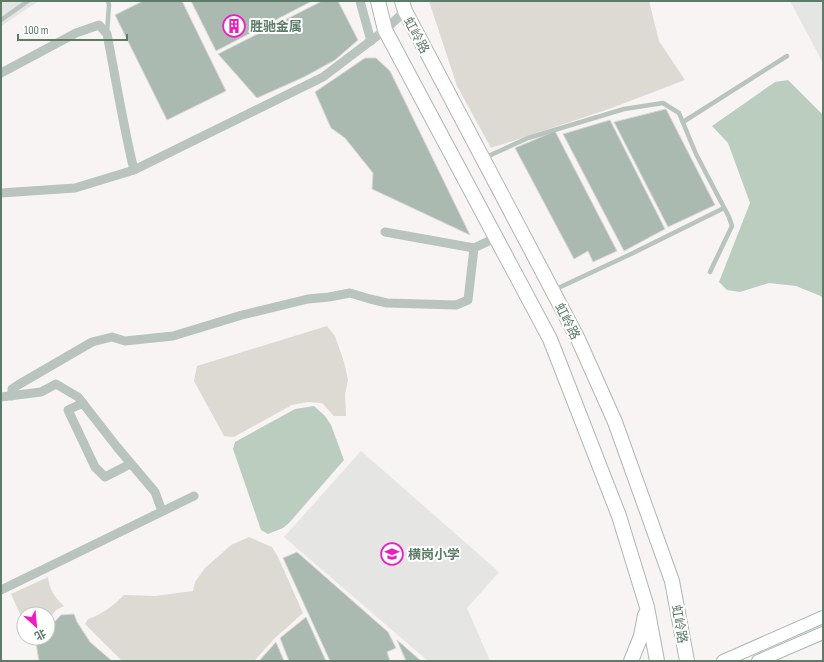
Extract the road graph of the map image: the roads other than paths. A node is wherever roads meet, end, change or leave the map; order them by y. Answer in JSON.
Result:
{"nodes":[{"id":1,"x":28,"y":1,"type":"edge"},
{"id":2,"x":108,"y":1,"type":"edge"},
{"id":3,"x":360,"y":1,"type":"edge"},
{"id":4,"x":378,"y":1,"type":"edge"},
{"id":5,"x":403,"y":6,"type":"edge"},
{"id":6,"x":1,"y":20,"type":"edge"},
{"id":7,"x":385,"y":30,"type":"junction"},
{"id":8,"x":107,"y":34,"type":"junction"},
{"id":9,"x":371,"y":41,"type":"junction"},
{"id":10,"x":787,"y":56,"type":"dead end"},
{"id":11,"x":1,"y":73,"type":"edge"},
{"id":12,"x":682,"y":122,"type":"junction"},
{"id":13,"x":483,"y":159,"type":"junction"},
{"id":14,"x":134,"y":170,"type":"junction"},
{"id":15,"x":1,"y":193,"type":"edge"},
{"id":16,"x":724,"y":208,"type":"junction"},
{"id":17,"x":385,"y":232,"type":"dead end"},
{"id":18,"x":495,"y":238,"type":"junction"},
{"id":19,"x":474,"y":248,"type":"junction"},
{"id":20,"x":710,"y":272,"type":"dead end"},
{"id":21,"x":552,"y":291,"type":"junction"},
{"id":22,"x":12,"y":396,"type":"junction"},
{"id":23,"x":1,"y":397,"type":"edge"},
{"id":24,"x":83,"y":403,"type":"junction"},
{"id":25,"x":130,"y":464,"type":"junction"},
{"id":26,"x":194,"y":496,"type":"dead end"},
{"id":27,"x":162,"y":511,"type":"junction"},
{"id":28,"x":1,"y":590,"type":"edge"},
{"id":29,"x":647,"y":607,"type":"junction"},
{"id":30,"x":823,"y":618,"type":"edge"},
{"id":31,"x":823,"y":633,"type":"edge"},
{"id":32,"x":631,"y":661,"type":"edge"},
{"id":33,"x":657,"y":661,"type":"edge"},
{"id":34,"x":687,"y":661,"type":"edge"},
{"id":35,"x":723,"y":661,"type":"edge"},
{"id":36,"x":758,"y":661,"type":"edge"}],
"edges":[{"from":1,"to":6,"type":"lane"},
{"from":2,"to":8,"type":"lane"},
{"from":3,"to":9,"type":"street"},
{"from":4,"to":7,"type":"main road","name":"虹岭路"},
{"from":5,"to":7,"type":"street"},
{"from":5,"to":13,"type":"main road","name":"虹岭路"},
{"from":7,"to":9,"type":"street"},
{"from":7,"to":18,"type":"main road","name":"虹岭路"},
{"from":8,"to":11,"type":"street"},
{"from":8,"to":14,"type":"street"},
{"from":9,"to":14,"type":"street"},
{"from":10,"to":12,"type":"lane"},
{"from":12,"to":13,"type":"lane"},
{"from":12,"to":16,"type":"lane"},
{"from":13,"to":21,"type":"main road","name":"虹岭路"},
{"from":14,"to":15,"type":"street"},
{"from":16,"to":20,"type":"lane"},
{"from":16,"to":21,"type":"lane"},
{"from":17,"to":19,"type":"street"},
{"from":18,"to":19,"type":"street"},
{"from":18,"to":29,"type":"main road","name":"虹岭路"},
{"from":19,"to":22,"type":"street"},
{"from":21,"to":34,"type":"main road","name":"虹岭路"},
{"from":22,"to":23,"type":"street"},
{"from":22,"to":24,"type":"street"},
{"from":24,"to":25,"type":"street"},
{"from":24,"to":25,"type":"street"},
{"from":25,"to":27,"type":"street"},
{"from":26,"to":27,"type":"street"},
{"from":27,"to":28,"type":"street"},
{"from":29,"to":32,"type":"main road"},
{"from":29,"to":33,"type":"main road","name":"虹岭路"},
{"from":30,"to":35,"type":"street"},
{"from":31,"to":36,"type":"street"}]}
